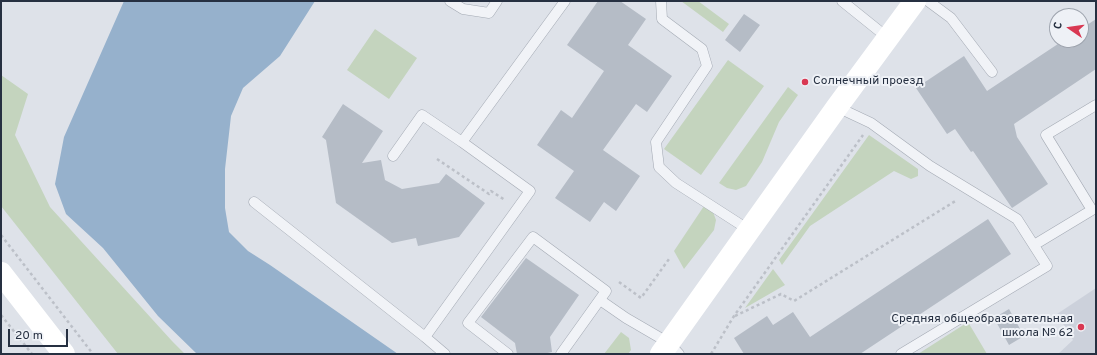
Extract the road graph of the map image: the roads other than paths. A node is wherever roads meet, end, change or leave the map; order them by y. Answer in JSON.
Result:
{"nodes":[{"id":1,"x":450,"y":1,"type":"edge"},
{"id":2,"x":497,"y":1,"type":"edge"},
{"id":3,"x":565,"y":1,"type":"edge"},
{"id":4,"x":661,"y":1,"type":"edge"},
{"id":5,"x":842,"y":1,"type":"edge"},
{"id":6,"x":915,"y":1,"type":"edge"},
{"id":7,"x":928,"y":1,"type":"edge"},
{"id":8,"x":888,"y":38,"type":"junction"},
{"id":9,"x":992,"y":72,"type":"dead end"},
{"id":10,"x":1096,"y":105,"type":"edge"},
{"id":11,"x":837,"y":107,"type":"junction"},
{"id":12,"x":462,"y":142,"type":"junction"},
{"id":13,"x":393,"y":156,"type":"dead end"},
{"id":14,"x":254,"y":202,"type":"dead end"},
{"id":15,"x":1094,"y":211,"type":"edge"},
{"id":16,"x":749,"y":230,"type":"junction"},
{"id":17,"x":1034,"y":245,"type":"junction"},
{"id":18,"x":1,"y":273,"type":"edge"},
{"id":19,"x":600,"y":300,"type":"junction"},
{"id":20,"x":425,"y":337,"type":"junction"},
{"id":21,"x":670,"y":350,"type":"edge"},
{"id":22,"x":64,"y":354,"type":"edge"},
{"id":23,"x":445,"y":354,"type":"edge"},
{"id":24,"x":508,"y":354,"type":"edge"},
{"id":25,"x":561,"y":354,"type":"edge"},
{"id":26,"x":901,"y":354,"type":"edge"}],
"edges":[{"from":1,"to":2,"type":"lane"},
{"from":3,"to":12,"type":"lane"},
{"from":4,"to":16,"type":"lane"},
{"from":5,"to":8,"type":"lane"},
{"from":6,"to":8,"type":"street"},
{"from":7,"to":9,"type":"lane"},
{"from":8,"to":11,"type":"street"},
{"from":10,"to":15,"type":"lane"},
{"from":11,"to":16,"type":"street"},
{"from":11,"to":17,"type":"lane"},
{"from":12,"to":13,"type":"lane"},
{"from":12,"to":20,"type":"lane"},
{"from":14,"to":20,"type":"lane"},
{"from":15,"to":17,"type":"lane"},
{"from":16,"to":21,"type":"street"},
{"from":17,"to":26,"type":"lane"},
{"from":18,"to":22,"type":"street"},
{"from":19,"to":21,"type":"lane"},
{"from":19,"to":24,"type":"lane"},
{"from":19,"to":25,"type":"lane"},
{"from":20,"to":23,"type":"lane"}]}
